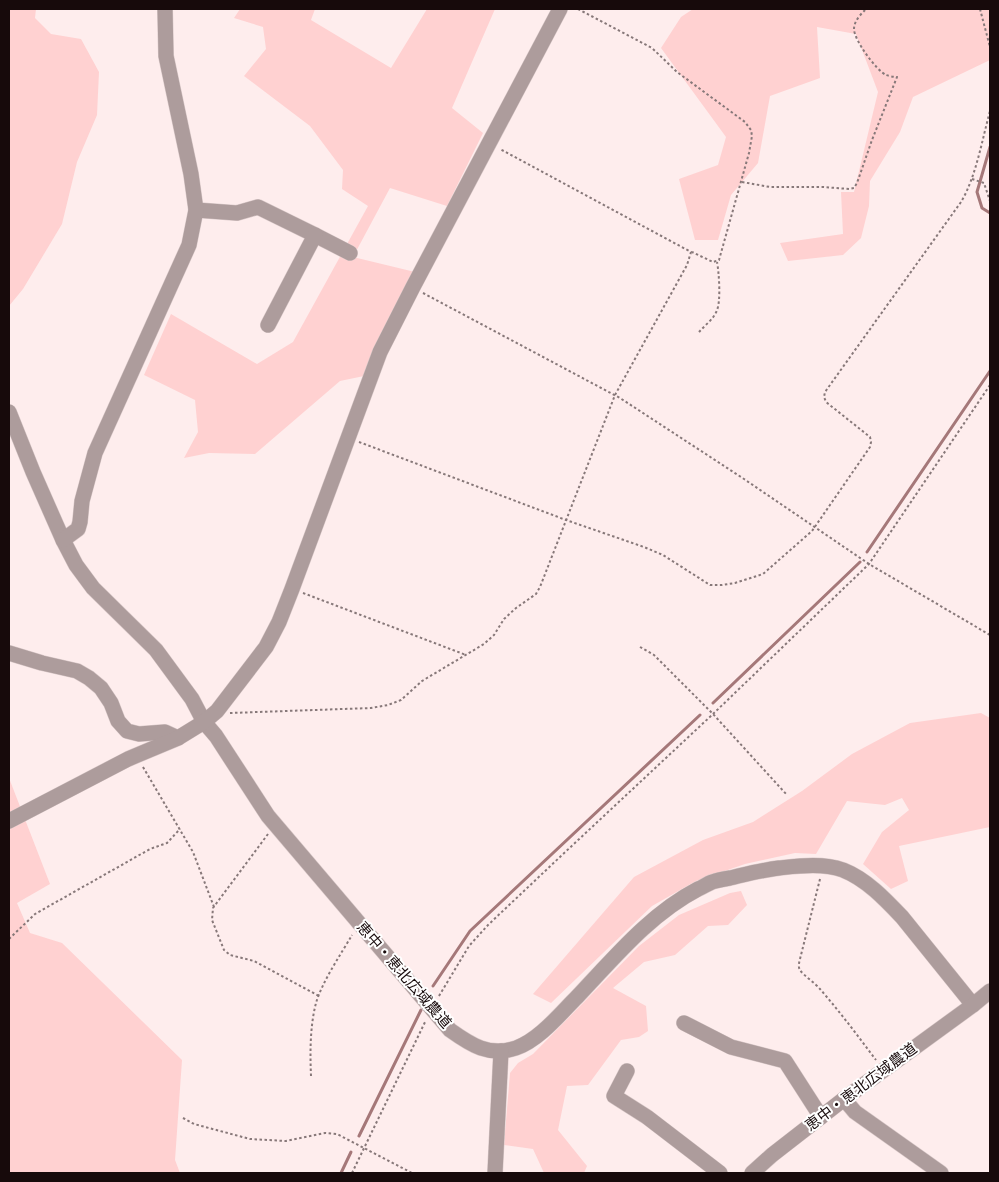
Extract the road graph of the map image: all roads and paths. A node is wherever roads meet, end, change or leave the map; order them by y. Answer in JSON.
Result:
{"nodes":[{"id":1,"x":165,"y":9,"type":"edge"},
{"id":2,"x":560,"y":9,"type":"edge"},
{"id":3,"x":578,"y":9,"type":"edge"},
{"id":4,"x":866,"y":9,"type":"edge"},
{"id":5,"x":980,"y":9,"type":"edge"},
{"id":6,"x":990,"y":47,"type":"edge"},
{"id":7,"x":990,"y":111,"type":"edge"},
{"id":8,"x":489,"y":143,"type":"junction"},
{"id":9,"x":972,"y":179,"type":"junction"},
{"id":10,"x":741,"y":182,"type":"junction"},
{"id":11,"x":990,"y":201,"type":"edge"},
{"id":12,"x":196,"y":210,"type":"junction"},
{"id":13,"x":315,"y":235,"type":"junction"},
{"id":14,"x":691,"y":252,"type":"junction"},
{"id":15,"x":350,"y":253,"type":"dead end"},
{"id":16,"x":717,"y":262,"type":"junction"},
{"id":17,"x":413,"y":287,"type":"junction"},
{"id":18,"x":268,"y":325,"type":"dead end"},
{"id":19,"x":699,"y":332,"type":"dead end"},
{"id":20,"x":990,"y":385,"type":"edge"},
{"id":21,"x":615,"y":395,"type":"junction"},
{"id":22,"x":9,"y":412,"type":"edge"},
{"id":23,"x":348,"y":438,"type":"junction"},
{"id":24,"x":566,"y":520,"type":"junction"},
{"id":25,"x":815,"y":527,"type":"junction"},
{"id":26,"x":63,"y":540,"type":"junction"},
{"id":27,"x":869,"y":564,"type":"junction"},
{"id":28,"x":292,"y":589,"type":"junction"},
{"id":29,"x":990,"y":634,"type":"edge"},
{"id":30,"x":640,"y":647,"type":"dead end"},
{"id":31,"x":9,"y":653,"type":"edge"},
{"id":32,"x":466,"y":655,"type":"junction"},
{"id":33,"x":217,"y":711,"type":"junction"},
{"id":34,"x":713,"y":714,"type":"junction"},
{"id":35,"x":204,"y":722,"type":"junction"},
{"id":36,"x":178,"y":738,"type":"junction"},
{"id":37,"x":137,"y":755,"type":"junction"},
{"id":38,"x":787,"y":795,"type":"dead end"},
{"id":39,"x":9,"y":820,"type":"edge"},
{"id":40,"x":275,"y":824,"type":"junction"},
{"id":41,"x":180,"y":829,"type":"junction"},
{"id":42,"x":822,"y":867,"type":"junction"},
{"id":43,"x":214,"y":907,"type":"junction"},
{"id":44,"x":358,"y":923,"type":"junction"},
{"id":45,"x":9,"y":939,"type":"edge"},
{"id":46,"x":990,"y":991,"type":"edge"},
{"id":47,"x":319,"y":996,"type":"junction"},
{"id":48,"x":973,"y":1005,"type":"junction"},
{"id":49,"x":432,"y":1009,"type":"junction"},
{"id":50,"x":684,"y":1023,"type":"dead end"},
{"id":51,"x":501,"y":1051,"type":"junction"},
{"id":52,"x":883,"y":1070,"type":"junction"},
{"id":53,"x":628,"y":1071,"type":"dead end"},
{"id":54,"x":311,"y":1076,"type":"dead end"},
{"id":55,"x":844,"y":1099,"type":"junction"},
{"id":56,"x":821,"y":1116,"type":"junction"},
{"id":57,"x":183,"y":1118,"type":"dead end"},
{"id":58,"x":364,"y":1149,"type":"junction"},
{"id":59,"x":352,"y":1173,"type":"edge"},
{"id":60,"x":412,"y":1173,"type":"edge"},
{"id":61,"x":495,"y":1173,"type":"edge"},
{"id":62,"x":720,"y":1173,"type":"edge"},
{"id":63,"x":752,"y":1173,"type":"edge"},
{"id":64,"x":941,"y":1173,"type":"edge"}],
"edges":[{"from":1,"to":12,"type":"street"},
{"from":2,"to":8,"type":"street"},
{"from":3,"to":10,"type":"path"},
{"from":4,"to":10,"type":"path"},
{"from":5,"to":6,"type":"path"},
{"from":7,"to":9,"type":"path"},
{"from":8,"to":14,"type":"path"},
{"from":8,"to":17,"type":"street"},
{"from":9,"to":11,"type":"path"},
{"from":9,"to":25,"type":"path"},
{"from":10,"to":16,"type":"path"},
{"from":12,"to":13,"type":"street"},
{"from":12,"to":26,"type":"street"},
{"from":13,"to":15,"type":"street"},
{"from":13,"to":18,"type":"street"},
{"from":14,"to":16,"type":"path"},
{"from":14,"to":21,"type":"path"},
{"from":16,"to":19,"type":"path"},
{"from":17,"to":21,"type":"path"},
{"from":17,"to":23,"type":"street"},
{"from":20,"to":27,"type":"path"},
{"from":21,"to":24,"type":"path"},
{"from":21,"to":25,"type":"path"},
{"from":22,"to":26,"type":"street","name":"恵中・恵北広域農道"},
{"from":23,"to":24,"type":"path"},
{"from":23,"to":28,"type":"street"},
{"from":24,"to":25,"type":"path"},
{"from":24,"to":32,"type":"path"},
{"from":25,"to":27,"type":"path"},
{"from":26,"to":35,"type":"street","name":"恵中・恵北広域農道"},
{"from":27,"to":29,"type":"path"},
{"from":27,"to":34,"type":"path"},
{"from":28,"to":32,"type":"path"},
{"from":28,"to":33,"type":"street"},
{"from":30,"to":34,"type":"path"},
{"from":31,"to":36,"type":"street"},
{"from":32,"to":33,"type":"path"},
{"from":33,"to":35,"type":"street"},
{"from":34,"to":38,"type":"path"},
{"from":34,"to":49,"type":"path"},
{"from":35,"to":36,"type":"street"},
{"from":35,"to":40,"type":"street","name":"恵中・恵北広域農道"},
{"from":36,"to":37,"type":"street"},
{"from":37,"to":39,"type":"street"},
{"from":37,"to":41,"type":"path"},
{"from":40,"to":43,"type":"path"},
{"from":40,"to":44,"type":"street","name":"恵中・恵北広域農道"},
{"from":41,"to":43,"type":"path"},
{"from":41,"to":45,"type":"path"},
{"from":42,"to":48,"type":"street","name":"恵中・恵北広域農道"},
{"from":42,"to":51,"type":"street","name":"恵中・恵北広域農道"},
{"from":42,"to":52,"type":"path"},
{"from":43,"to":47,"type":"path"},
{"from":44,"to":47,"type":"path"},
{"from":44,"to":49,"type":"street","name":"恵中・恵北広域農道"},
{"from":46,"to":48,"type":"street","name":"恵中・恵北広域農道"},
{"from":47,"to":54,"type":"path"},
{"from":48,"to":52,"type":"street","name":"恵中・恵北広域農道"},
{"from":49,"to":51,"type":"street","name":"恵中・恵北広域農道"},
{"from":49,"to":58,"type":"path"},
{"from":50,"to":56,"type":"street"},
{"from":51,"to":61,"type":"street"},
{"from":52,"to":55,"type":"street","name":"恵中・恵北広域農道"},
{"from":53,"to":62,"type":"street"},
{"from":55,"to":56,"type":"street","name":"恵中・恵北広域農道"},
{"from":55,"to":64,"type":"street"},
{"from":56,"to":63,"type":"street","name":"恵中・恵北広域農道"},
{"from":57,"to":58,"type":"path"},
{"from":58,"to":59,"type":"path"},
{"from":58,"to":60,"type":"path"}]}
